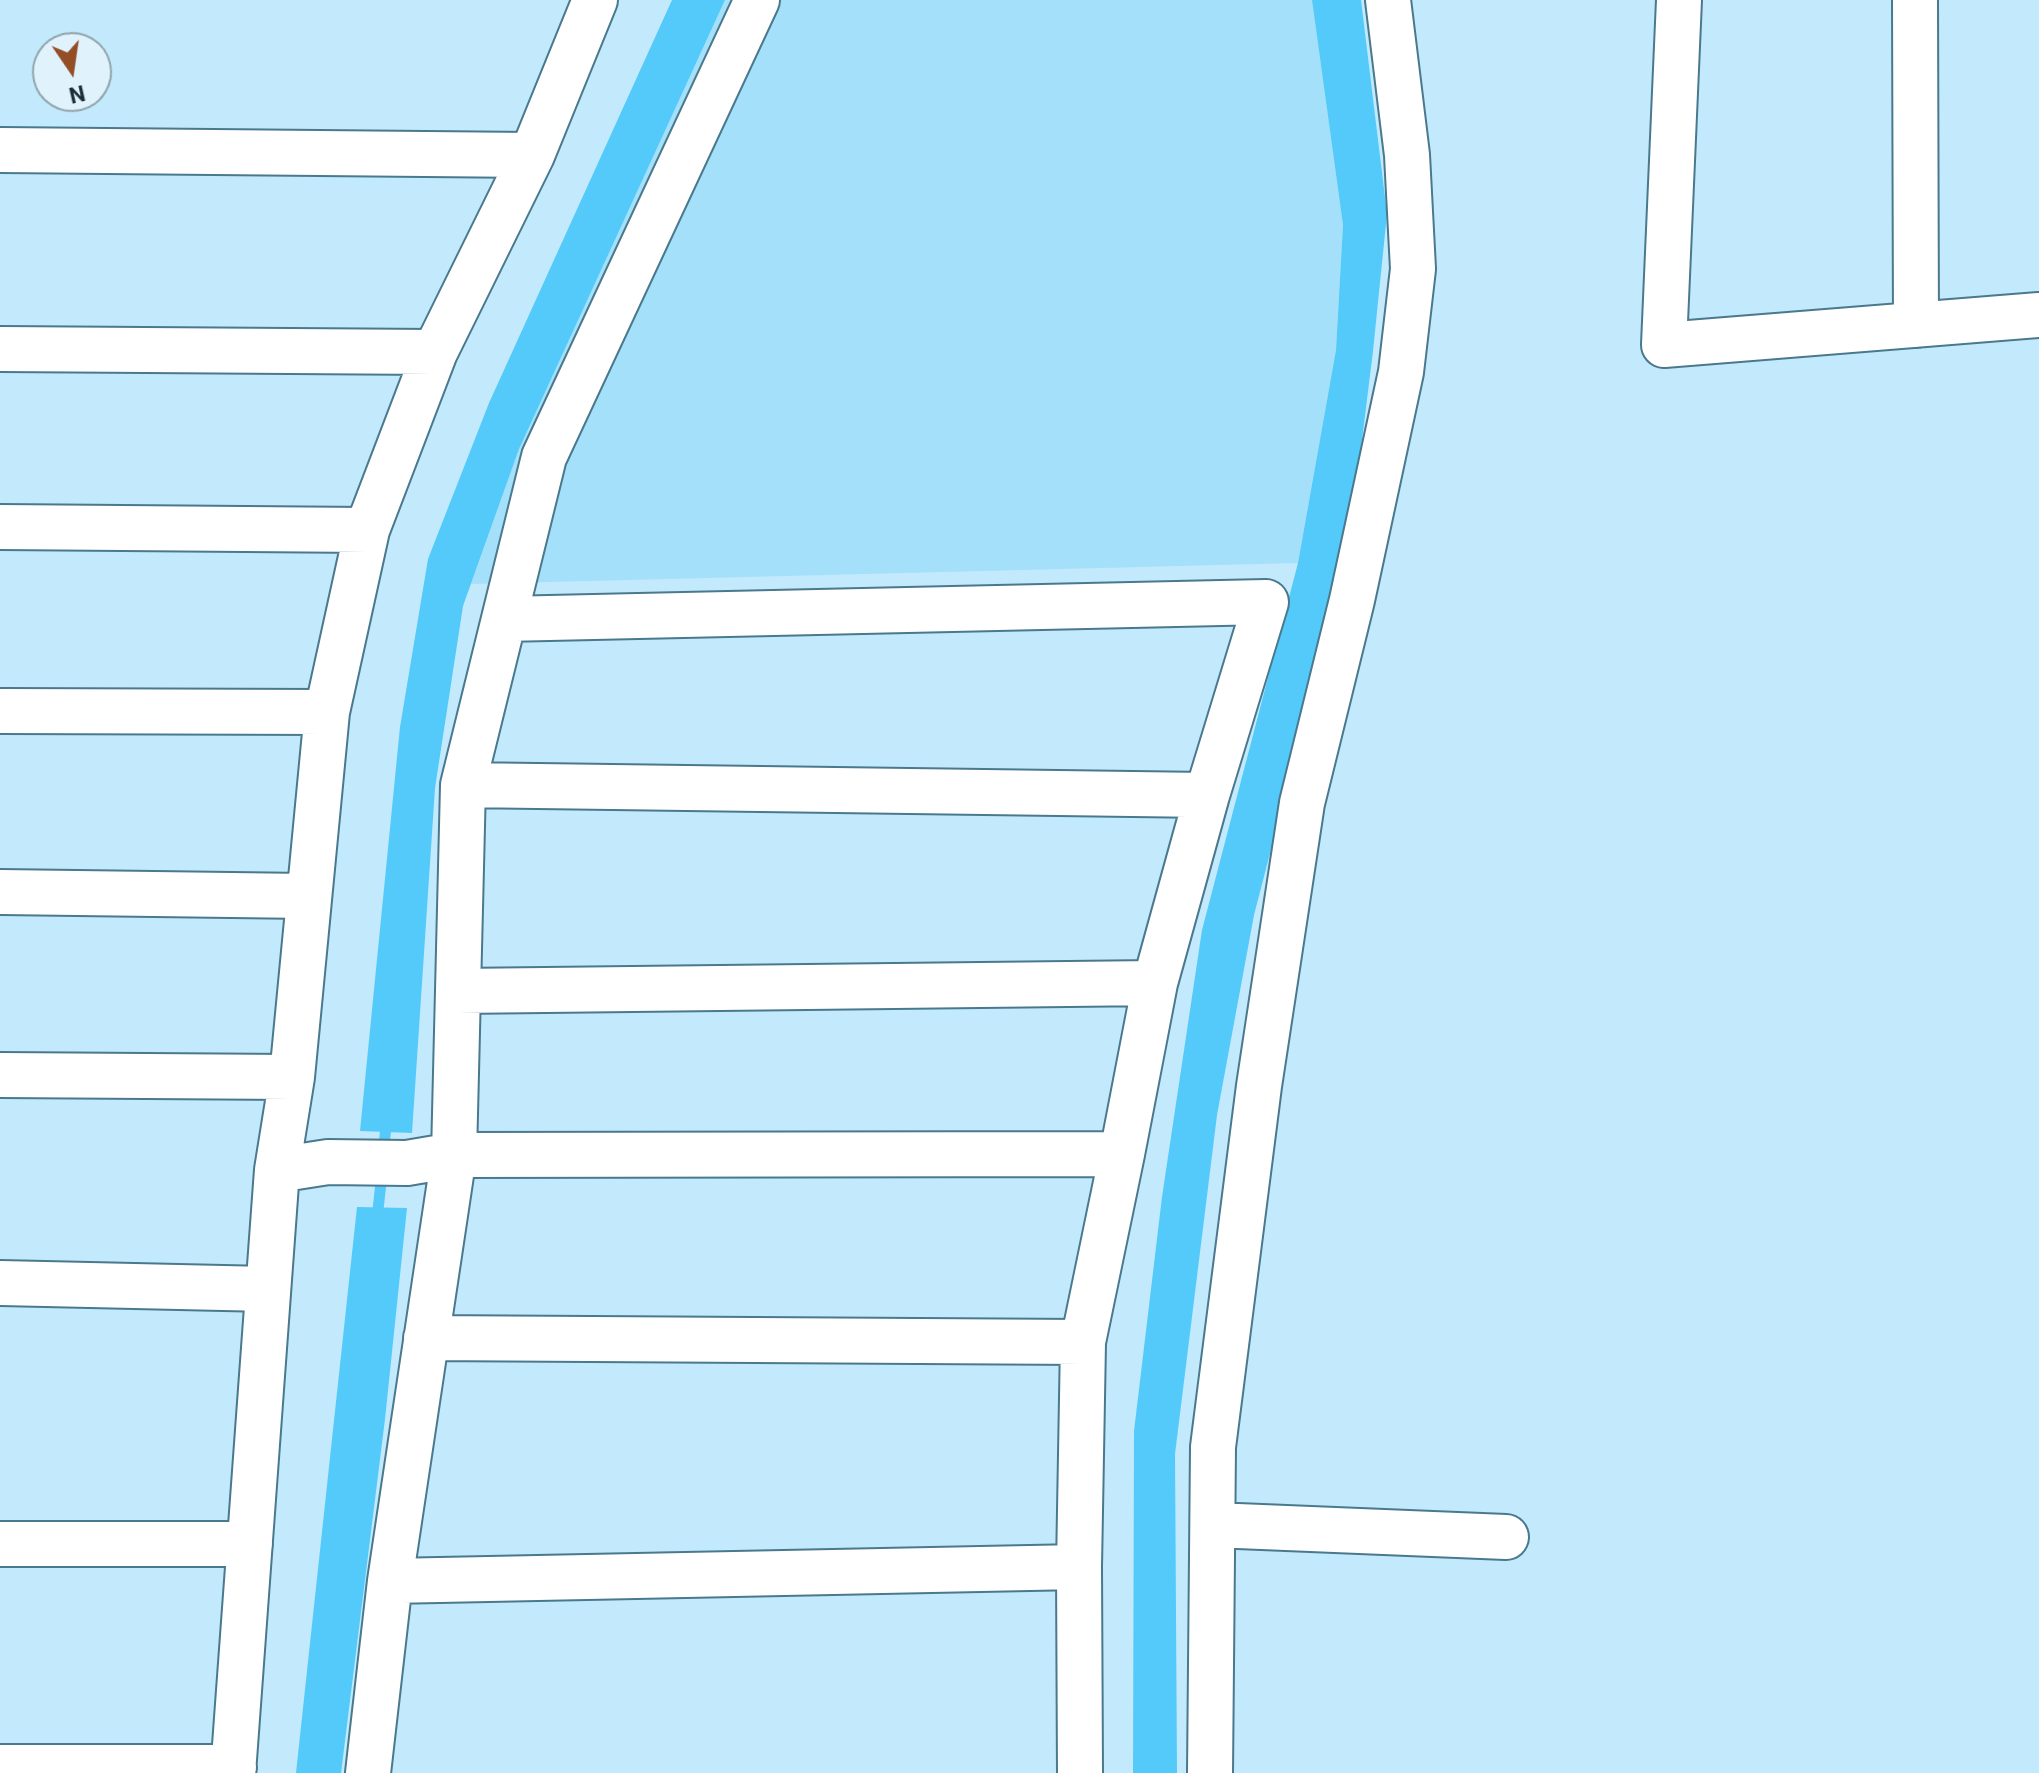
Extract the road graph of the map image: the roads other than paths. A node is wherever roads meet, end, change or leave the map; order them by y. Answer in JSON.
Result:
{"nodes":[{"id":1,"x":595,"y":0,"type":"edge"},
{"id":2,"x":757,"y":0,"type":"edge"},
{"id":3,"x":1388,"y":0,"type":"edge"},
{"id":4,"x":1679,"y":0,"type":"edge"},
{"id":5,"x":1915,"y":0,"type":"edge"},
{"id":6,"x":0,"y":150,"type":"edge"},
{"id":7,"x":532,"y":155,"type":"junction"},
{"id":8,"x":2039,"y":315,"type":"edge"},
{"id":9,"x":1916,"y":325,"type":"junction"},
{"id":10,"x":0,"y":349,"type":"edge"},
{"id":11,"x":435,"y":352,"type":"junction"},
{"id":12,"x":0,"y":527,"type":"edge"},
{"id":13,"x":367,"y":530,"type":"junction"},
{"id":14,"x":504,"y":619,"type":"junction"},
{"id":15,"x":0,"y":711,"type":"edge"},
{"id":16,"x":327,"y":712,"type":"junction"},
{"id":17,"x":463,"y":785,"type":"junction"},
{"id":18,"x":1207,"y":795,"type":"junction"},
{"id":19,"x":0,"y":892,"type":"edge"},
{"id":20,"x":308,"y":896,"type":"junction"},
{"id":21,"x":1155,"y":983,"type":"junction"},
{"id":22,"x":458,"y":991,"type":"junction"},
{"id":23,"x":0,"y":1075,"type":"edge"},
{"id":24,"x":292,"y":1077,"type":"junction"},
{"id":25,"x":1122,"y":1154,"type":"junction"},
{"id":26,"x":454,"y":1155,"type":"junction"},
{"id":27,"x":277,"y":1170,"type":"junction"},
{"id":28,"x":0,"y":1283,"type":"edge"},
{"id":29,"x":268,"y":1289,"type":"junction"},
{"id":30,"x":426,"y":1338,"type":"junction"},
{"id":31,"x":1083,"y":1342,"type":"junction"},
{"id":32,"x":1213,"y":1525,"type":"junction"},
{"id":33,"x":1506,"y":1537,"type":"dead end"},
{"id":34,"x":0,"y":1544,"type":"edge"},
{"id":35,"x":250,"y":1544,"type":"junction"},
{"id":36,"x":1079,"y":1567,"type":"junction"},
{"id":37,"x":390,"y":1581,"type":"junction"},
{"id":38,"x":0,"y":1767,"type":"edge"},
{"id":39,"x":234,"y":1770,"type":"edge"},
{"id":40,"x":368,"y":1773,"type":"edge"},
{"id":41,"x":1080,"y":1773,"type":"edge"},
{"id":42,"x":1210,"y":1773,"type":"edge"}],
"edges":[{"from":1,"to":7,"type":"street"},
{"from":2,"to":14,"type":"street"},
{"from":3,"to":32,"type":"street"},
{"from":4,"to":9,"type":"street"},
{"from":5,"to":9,"type":"street"},
{"from":6,"to":7,"type":"street"},
{"from":7,"to":11,"type":"street"},
{"from":8,"to":9,"type":"street"},
{"from":10,"to":11,"type":"street"},
{"from":11,"to":13,"type":"street"},
{"from":12,"to":13,"type":"street"},
{"from":13,"to":16,"type":"street"},
{"from":14,"to":17,"type":"street"},
{"from":14,"to":18,"type":"street"},
{"from":15,"to":16,"type":"street"},
{"from":16,"to":20,"type":"street"},
{"from":17,"to":18,"type":"street"},
{"from":17,"to":22,"type":"street"},
{"from":18,"to":21,"type":"street"},
{"from":19,"to":20,"type":"street"},
{"from":20,"to":24,"type":"street"},
{"from":21,"to":22,"type":"street"},
{"from":21,"to":25,"type":"street"},
{"from":22,"to":26,"type":"street"},
{"from":23,"to":24,"type":"street"},
{"from":24,"to":27,"type":"street"},
{"from":25,"to":26,"type":"street"},
{"from":25,"to":31,"type":"street"},
{"from":26,"to":27,"type":"street"},
{"from":26,"to":30,"type":"street"},
{"from":27,"to":29,"type":"street"},
{"from":28,"to":29,"type":"street"},
{"from":29,"to":35,"type":"street"},
{"from":30,"to":31,"type":"street"},
{"from":30,"to":37,"type":"street"},
{"from":31,"to":36,"type":"street"},
{"from":32,"to":33,"type":"street"},
{"from":32,"to":42,"type":"street"},
{"from":34,"to":35,"type":"street"},
{"from":35,"to":39,"type":"street"},
{"from":36,"to":37,"type":"street"},
{"from":36,"to":41,"type":"street"},
{"from":37,"to":40,"type":"street"},
{"from":38,"to":39,"type":"street"}]}
